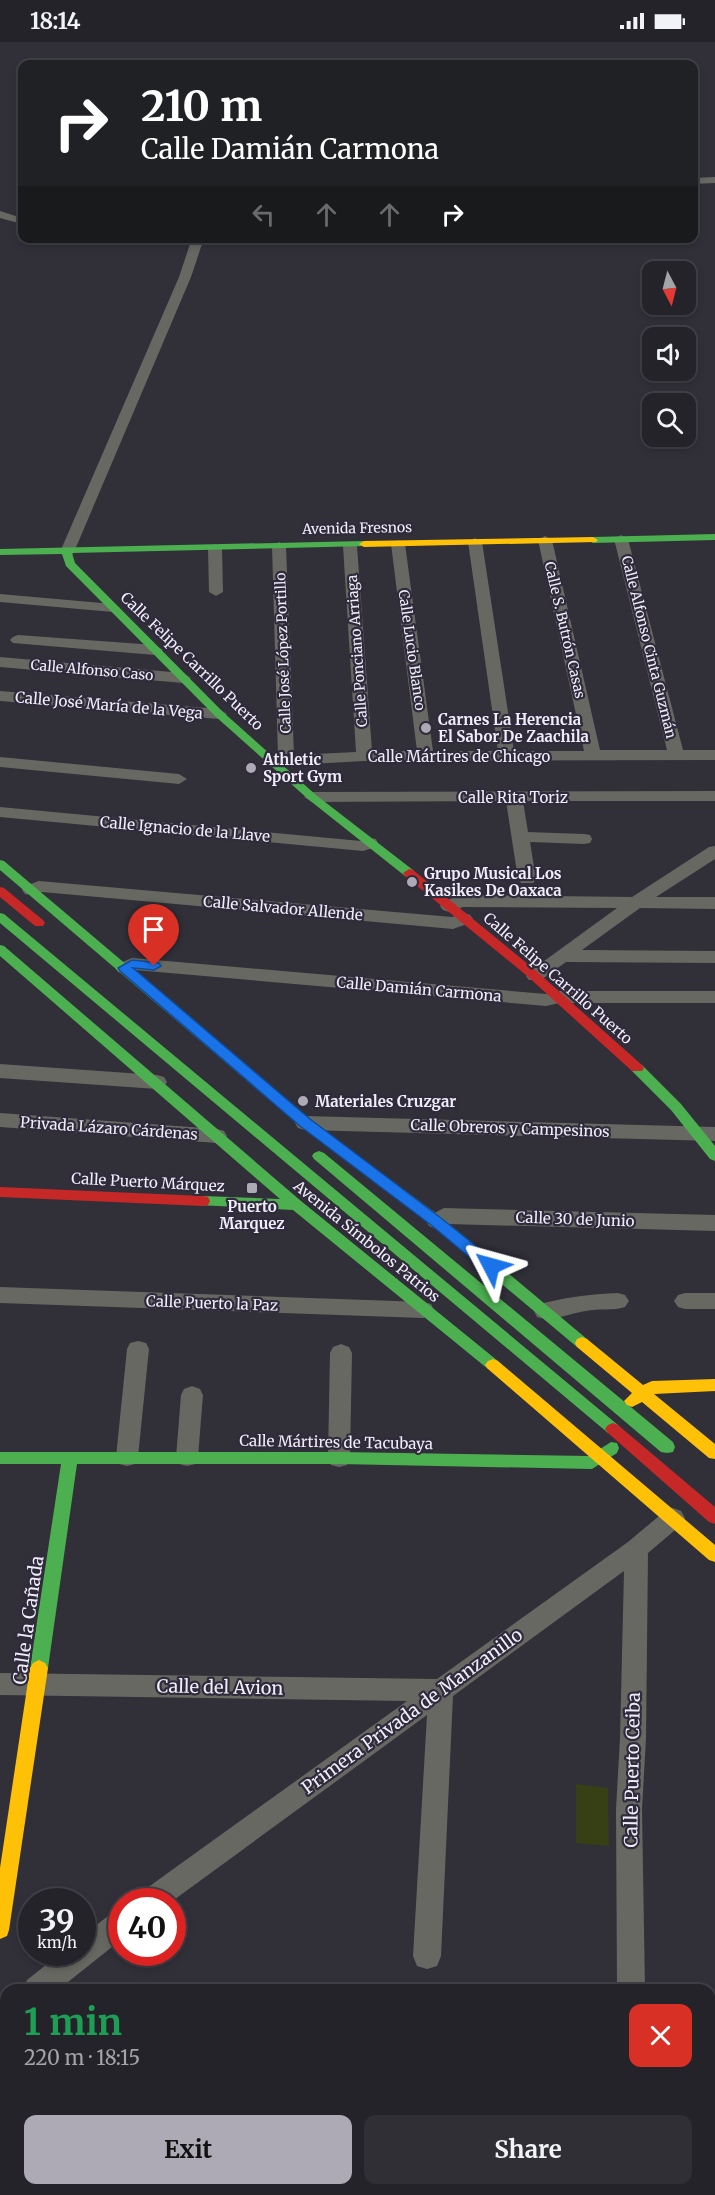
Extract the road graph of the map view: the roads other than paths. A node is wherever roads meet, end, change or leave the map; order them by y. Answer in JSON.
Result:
{"nodes":[{"id":1,"x":715,"y":180,"type":"edge"},
{"id":2,"x":698,"y":181,"type":"edge"},
{"id":3,"x":0,"y":214,"type":"edge"},
{"id":4,"x":18,"y":220,"type":"edge"},
{"id":5,"x":196,"y":243,"type":"edge"},
{"id":6,"x":715,"y":537,"type":"edge"},
{"id":7,"x":621,"y":539,"type":"junction"},
{"id":8,"x":544,"y":540,"type":"junction"},
{"id":9,"x":475,"y":542,"type":"junction"},
{"id":10,"x":398,"y":544,"type":"junction"},
{"id":11,"x":279,"y":546,"type":"junction"},
{"id":12,"x":350,"y":546,"type":"junction"},
{"id":13,"x":215,"y":548,"type":"junction"},
{"id":14,"x":0,"y":552,"type":"edge"},
{"id":15,"x":67,"y":552,"type":"junction"},
{"id":16,"x":216,"y":592,"type":"dead end"},
{"id":17,"x":0,"y":598,"type":"edge"},
{"id":18,"x":113,"y":608,"type":"junction"},
{"id":19,"x":18,"y":640,"type":"dead end"},
{"id":20,"x":155,"y":650,"type":"junction"},
{"id":21,"x":0,"y":662,"type":"edge"},
{"id":22,"x":183,"y":678,"type":"junction"},
{"id":23,"x":0,"y":696,"type":"edge"},
{"id":24,"x":219,"y":714,"type":"junction"},
{"id":25,"x":592,"y":755,"type":"junction"},
{"id":26,"x":715,"y":755,"type":"edge"},
{"id":27,"x":364,"y":756,"type":"junction"},
{"id":28,"x":426,"y":756,"type":"junction"},
{"id":29,"x":507,"y":756,"type":"junction"},
{"id":30,"x":676,"y":756,"type":"junction"},
{"id":31,"x":280,"y":760,"type":"junction"},
{"id":32,"x":0,"y":762,"type":"edge"},
{"id":33,"x":179,"y":779,"type":"dead end"},
{"id":34,"x":715,"y":796,"type":"edge"},
{"id":35,"x":312,"y":797,"type":"junction"},
{"id":36,"x":514,"y":797,"type":"junction"},
{"id":37,"x":0,"y":812,"type":"edge"},
{"id":38,"x":521,"y":837,"type":"junction"},
{"id":39,"x":584,"y":840,"type":"dead end"},
{"id":40,"x":370,"y":843,"type":"junction"},
{"id":41,"x":715,"y":851,"type":"edge"},
{"id":42,"x":0,"y":864,"type":"edge"},
{"id":43,"x":527,"y":879,"type":"dead end"},
{"id":44,"x":31,"y":890,"type":"junction"},
{"id":45,"x":0,"y":891,"type":"edge"},
{"id":46,"x":636,"y":903,"type":"junction"},
{"id":47,"x":715,"y":903,"type":"edge"},
{"id":48,"x":449,"y":906,"type":"junction"},
{"id":49,"x":0,"y":917,"type":"edge"},
{"id":50,"x":464,"y":919,"type":"junction"},
{"id":51,"x":46,"y":929,"type":"dead end"},
{"id":52,"x":0,"y":949,"type":"edge"},
{"id":53,"x":561,"y":956,"type":"junction"},
{"id":54,"x":715,"y":957,"type":"edge"},
{"id":55,"x":124,"y":968,"type":"junction"},
{"id":56,"x":535,"y":976,"type":"junction"},
{"id":57,"x":559,"y":997,"type":"junction"},
{"id":58,"x":715,"y":997,"type":"edge"},
{"id":59,"x":0,"y":1071,"type":"edge"},
{"id":60,"x":157,"y":1082,"type":"junction"},
{"id":61,"x":0,"y":1120,"type":"edge"},
{"id":62,"x":305,"y":1123,"type":"junction"},
{"id":63,"x":708,"y":1134,"type":"edge"},
{"id":64,"x":217,"y":1136,"type":"junction"},
{"id":65,"x":311,"y":1149,"type":"dead end"},
{"id":66,"x":715,"y":1156,"type":"edge"},
{"id":67,"x":0,"y":1192,"type":"edge"},
{"id":68,"x":296,"y":1205,"type":"junction"},
{"id":69,"x":436,"y":1221,"type":"junction"},
{"id":70,"x":715,"y":1223,"type":"edge"},
{"id":71,"x":0,"y":1295,"type":"edge"},
{"id":72,"x":618,"y":1301,"type":"dead end"},
{"id":73,"x":685,"y":1301,"type":"dead end"},
{"id":74,"x":715,"y":1301,"type":"edge"},
{"id":75,"x":423,"y":1310,"type":"junction"},
{"id":76,"x":545,"y":1311,"type":"junction"},
{"id":77,"x":138,"y":1349,"type":"dead end"},
{"id":78,"x":341,"y":1353,"type":"dead end"},
{"id":79,"x":557,"y":1383,"type":"junction"},
{"id":80,"x":715,"y":1385,"type":"edge"},
{"id":81,"x":642,"y":1394,"type":"junction"},
{"id":82,"x":192,"y":1395,"type":"dead end"},
{"id":83,"x":536,"y":1400,"type":"junction"},
{"id":84,"x":623,"y":1408,"type":"junction"},
{"id":85,"x":624,"y":1438,"type":"junction"},
{"id":86,"x":715,"y":1453,"type":"edge"},
{"id":87,"x":70,"y":1457,"type":"junction"},
{"id":88,"x":127,"y":1457,"type":"junction"},
{"id":89,"x":187,"y":1457,"type":"junction"},
{"id":90,"x":601,"y":1457,"type":"junction"},
{"id":91,"x":0,"y":1458,"type":"edge"},
{"id":92,"x":339,"y":1458,"type":"junction"},
{"id":93,"x":681,"y":1460,"type":"dead end"},
{"id":94,"x":715,"y":1517,"type":"edge"},
{"id":95,"x":673,"y":1518,"type":"junction"},
{"id":96,"x":636,"y":1549,"type":"junction"},
{"id":97,"x":715,"y":1555,"type":"edge"},
{"id":98,"x":0,"y":1684,"type":"edge"},
{"id":99,"x":36,"y":1684,"type":"junction"},
{"id":100,"x":441,"y":1690,"type":"junction"},
{"id":101,"x":168,"y":1888,"type":"edge"},
{"id":102,"x":0,"y":1930,"type":"edge"},
{"id":103,"x":108,"y":1933,"type":"edge"},
{"id":104,"x":96,"y":1942,"type":"edge"},
{"id":105,"x":427,"y":1956,"type":"dead end"},
{"id":106,"x":66,"y":1966,"type":"edge"},
{"id":107,"x":44,"y":1984,"type":"edge"},
{"id":108,"x":631,"y":1984,"type":"edge"}],
"edges":[{"from":1,"to":2,"type":"street"},
{"from":3,"to":4,"type":"street"},
{"from":5,"to":15,"type":"street"},
{"from":6,"to":7,"type":"street","name":"Avenida Fresnos"},
{"from":7,"to":8,"type":"street","name":"Avenida Fresnos"},
{"from":7,"to":30,"type":"street","name":"Calle Alfonso Cinta Guzmán"},
{"from":8,"to":9,"type":"street","name":"Avenida Fresnos"},
{"from":8,"to":25,"type":"street","name":"Calle S. Butrón Casas"},
{"from":9,"to":10,"type":"street","name":"Avenida Fresnos"},
{"from":9,"to":29,"type":"street"},
{"from":10,"to":12,"type":"street","name":"Avenida Fresnos"},
{"from":10,"to":28,"type":"street","name":"Calle Lucio Blanco"},
{"from":11,"to":12,"type":"street","name":"Avenida Fresnos"},
{"from":11,"to":13,"type":"street","name":"Avenida Fresnos"},
{"from":11,"to":31,"type":"street","name":"Calle José López Portillo"},
{"from":12,"to":27,"type":"street","name":"Calle Ponciano Arriaga"},
{"from":13,"to":15,"type":"street","name":"Avenida Fresnos"},
{"from":13,"to":16,"type":"street"},
{"from":14,"to":15,"type":"street","name":"Avenida Fresnos"},
{"from":15,"to":18,"type":"street","name":"Calle Felipe Carrillo Puerto"},
{"from":17,"to":18,"type":"street"},
{"from":18,"to":20,"type":"street","name":"Calle Felipe Carrillo Puerto"},
{"from":19,"to":20,"type":"street"},
{"from":20,"to":22,"type":"street","name":"Calle Felipe Carrillo Puerto"},
{"from":21,"to":22,"type":"street","name":"Calle Alfonso Caso"},
{"from":22,"to":24,"type":"street","name":"Calle Felipe Carrillo Puerto"},
{"from":23,"to":24,"type":"street","name":"Calle José María de la Vega"},
{"from":24,"to":31,"type":"street","name":"Calle Felipe Carrillo Puerto"},
{"from":25,"to":29,"type":"street","name":"Calle Mártires de Chicago"},
{"from":25,"to":30,"type":"street","name":"Calle Mártires de Chicago"},
{"from":26,"to":30,"type":"street","name":"Calle Mártires de Chicago"},
{"from":27,"to":28,"type":"street","name":"Calle Mártires de Chicago"},
{"from":27,"to":31,"type":"street","name":"Calle Mártires de Chicago"},
{"from":28,"to":29,"type":"street","name":"Calle Mártires de Chicago"},
{"from":31,"to":35,"type":"street","name":"Calle Felipe Carrillo Puerto"},
{"from":32,"to":33,"type":"street"},
{"from":34,"to":36,"type":"street","name":"Calle Rita Toriz"},
{"from":35,"to":36,"type":"street","name":"Calle Rita Toriz"},
{"from":35,"to":40,"type":"street","name":"Calle Felipe Carrillo Puerto"},
{"from":36,"to":38,"type":"street"},
{"from":37,"to":40,"type":"street","name":"Calle Ignacio de la Llave"},
{"from":38,"to":39,"type":"street"},
{"from":38,"to":43,"type":"street"},
{"from":40,"to":48,"type":"street","name":"Calle Felipe Carrillo Puerto"},
{"from":41,"to":46,"type":"street"},
{"from":42,"to":44,"type":"street"},
{"from":44,"to":50,"type":"street","name":"Calle Salvador Allende"},
{"from":44,"to":55,"type":"street"},
{"from":45,"to":51,"type":"street"},
{"from":46,"to":47,"type":"street"},
{"from":46,"to":48,"type":"street"},
{"from":46,"to":53,"type":"street"},
{"from":48,"to":50,"type":"street","name":"Calle Felipe Carrillo Puerto"},
{"from":49,"to":79,"type":"street","name":"Avenida Símbolos Patrios"},
{"from":50,"to":56,"type":"street","name":"Calle Felipe Carrillo Puerto"},
{"from":52,"to":60,"type":"street","name":"Avenida Símbolos Patrios"},
{"from":53,"to":54,"type":"street"},
{"from":53,"to":56,"type":"street"},
{"from":55,"to":57,"type":"street","name":"Calle Damián Carmona"},
{"from":55,"to":62,"type":"street"},
{"from":56,"to":57,"type":"street","name":"Calle Felipe Carrillo Puerto"},
{"from":57,"to":58,"type":"street","name":"Calle Damián Carmona"},
{"from":57,"to":63,"type":"street","name":"Calle Felipe Carrillo Puerto"},
{"from":59,"to":60,"type":"street"},
{"from":60,"to":64,"type":"street","name":"Avenida Símbolos Patrios"},
{"from":61,"to":64,"type":"street","name":"Privada Lázaro Cárdenas"},
{"from":62,"to":63,"type":"street","name":"Calle Obreros y Campesinos"},
{"from":62,"to":69,"type":"street"},
{"from":63,"to":66,"type":"street","name":"Calle Felipe Carrillo Puerto"},
{"from":64,"to":68,"type":"street","name":"Avenida Símbolos Patrios"},
{"from":65,"to":84,"type":"street"},
{"from":67,"to":68,"type":"street","name":"Calle Puerto Márquez"},
{"from":68,"to":75,"type":"street","name":"Avenida Símbolos Patrios"},
{"from":69,"to":70,"type":"street","name":"Calle 30 de Junio"},
{"from":69,"to":76,"type":"street"},
{"from":71,"to":75,"type":"street","name":"Calle Puerto la Paz"},
{"from":72,"to":76,"type":"street"},
{"from":73,"to":74,"type":"street"},
{"from":75,"to":83,"type":"street","name":"Avenida Símbolos Patrios"},
{"from":76,"to":81,"type":"street"},
{"from":77,"to":88,"type":"street"},
{"from":78,"to":92,"type":"street"},
{"from":79,"to":83,"type":"street"},
{"from":79,"to":85,"type":"street","name":"Avenida Símbolos Patrios"},
{"from":80,"to":81,"type":"street"},
{"from":81,"to":84,"type":"street"},
{"from":81,"to":86,"type":"street"},
{"from":82,"to":89,"type":"street"},
{"from":83,"to":90,"type":"street","name":"Avenida Símbolos Patrios"},
{"from":84,"to":85,"type":"street"},
{"from":84,"to":93,"type":"street"},
{"from":85,"to":90,"type":"street"},
{"from":85,"to":94,"type":"street","name":"Avenida Símbolos Patrios"},
{"from":87,"to":88,"type":"street","name":"Calle Mártires de Tacubaya"},
{"from":87,"to":91,"type":"street","name":"Calle Mártires de Tacubaya"},
{"from":87,"to":99,"type":"street","name":"Calle la Cañada"},
{"from":88,"to":89,"type":"street","name":"Calle Mártires de Tacubaya"},
{"from":89,"to":92,"type":"street","name":"Calle Mártires de Tacubaya"},
{"from":90,"to":92,"type":"street","name":"Calle Mártires de Tacubaya"},
{"from":90,"to":95,"type":"street","name":"Avenida Símbolos Patrios"},
{"from":95,"to":96,"type":"street","name":"Primera Privada de Manzanillo"},
{"from":95,"to":97,"type":"street","name":"Avenida Símbolos Patrios"},
{"from":96,"to":100,"type":"street","name":"Primera Privada de Manzanillo"},
{"from":96,"to":108,"type":"street","name":"Calle Puerto Ceiba"},
{"from":98,"to":99,"type":"street","name":"Calle del Avion"},
{"from":99,"to":100,"type":"street","name":"Calle del Avion"},
{"from":99,"to":102,"type":"street","name":"Calle la Cañada"},
{"from":100,"to":101,"type":"street","name":"Primera Privada de Manzanillo"},
{"from":100,"to":105,"type":"street"},
{"from":103,"to":104,"type":"street"},
{"from":106,"to":107,"type":"street"}]}
